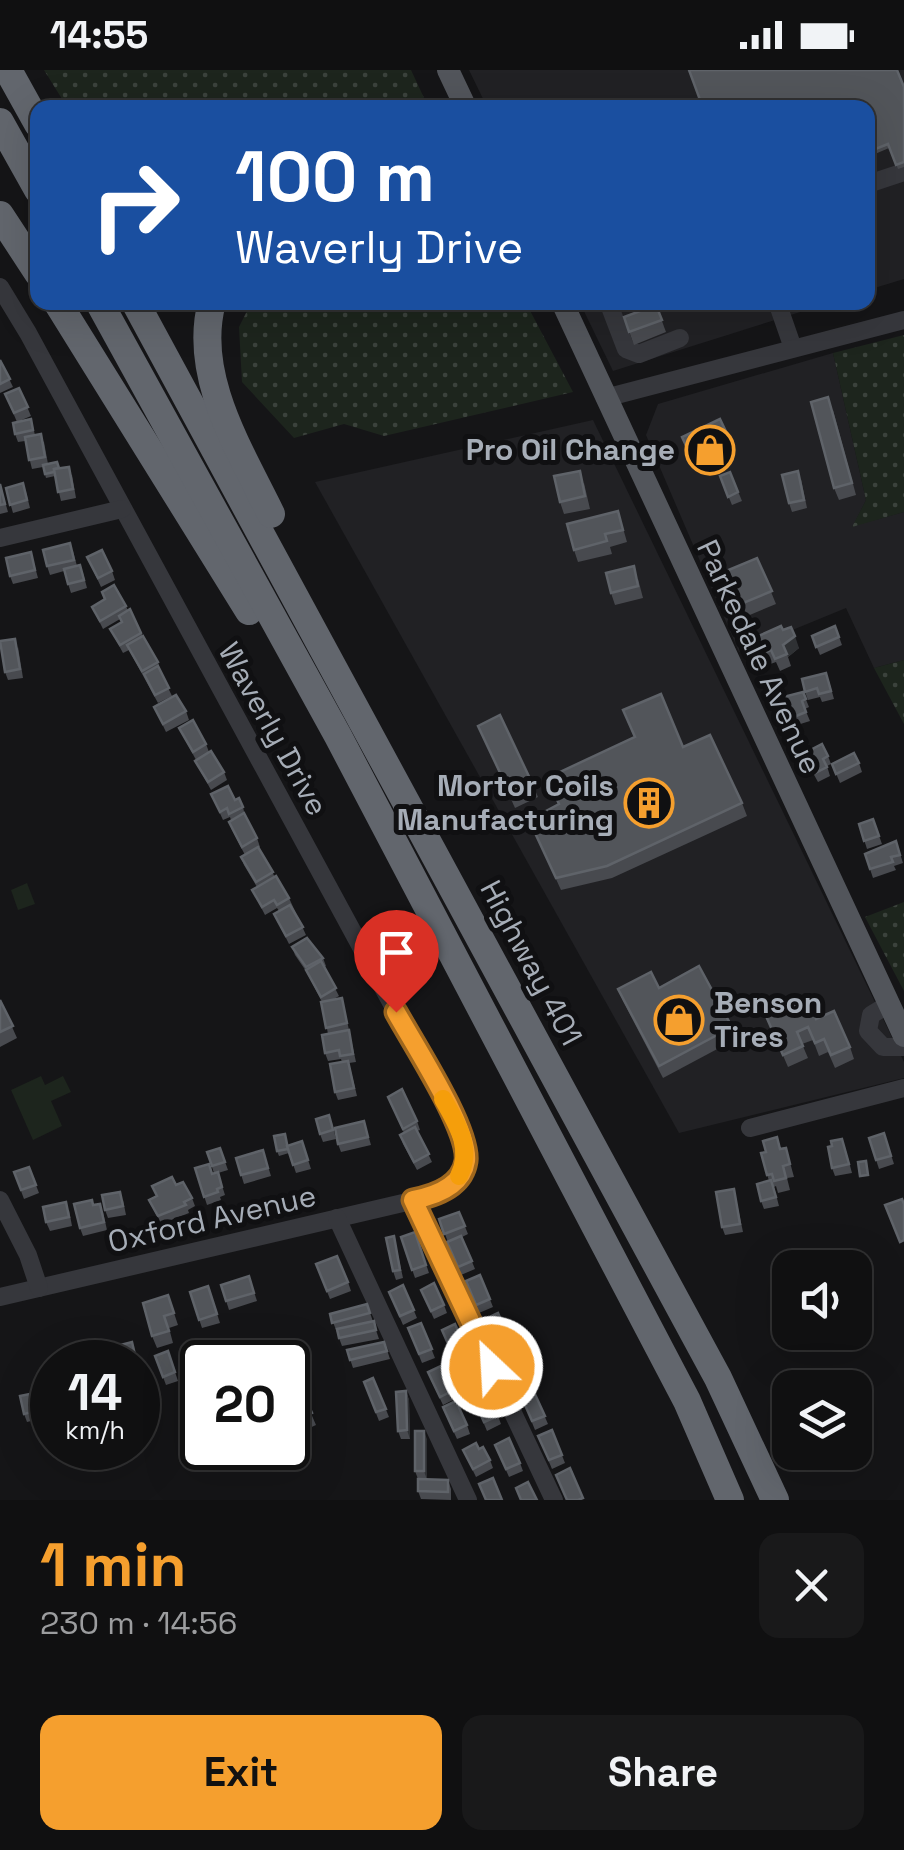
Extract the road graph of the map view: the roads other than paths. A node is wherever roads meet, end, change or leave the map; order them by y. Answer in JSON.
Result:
{"nodes":[{"id":1,"x":8,"y":70,"type":"edge"},
{"id":2,"x":23,"y":70,"type":"edge"},
{"id":3,"x":448,"y":70,"type":"edge"},
{"id":4,"x":41,"y":100,"type":"edge"},
{"id":5,"x":462,"y":100,"type":"edge"},
{"id":6,"x":30,"y":110,"type":"edge"},
{"id":7,"x":0,"y":122,"type":"edge"},
{"id":8,"x":904,"y":172,"type":"edge"},
{"id":9,"x":30,"y":176,"type":"edge"},
{"id":10,"x":875,"y":182,"type":"edge"},
{"id":11,"x":0,"y":215,"type":"edge"},
{"id":12,"x":30,"y":261,"type":"edge"},
{"id":13,"x":0,"y":287,"type":"edge"},
{"id":14,"x":62,"y":310,"type":"edge"},
{"id":15,"x":104,"y":310,"type":"edge"},
{"id":16,"x":139,"y":310,"type":"edge"},
{"id":17,"x":210,"y":310,"type":"edge"},
{"id":18,"x":566,"y":310,"type":"edge"},
{"id":19,"x":611,"y":310,"type":"edge"},
{"id":20,"x":780,"y":310,"type":"edge"},
{"id":21,"x":904,"y":320,"type":"edge"},
{"id":22,"x":680,"y":338,"type":"dead end"},
{"id":23,"x":793,"y":348,"type":"junction"},
{"id":24,"x":604,"y":398,"type":"junction"},
{"id":25,"x":122,"y":509,"type":"junction"},
{"id":26,"x":0,"y":538,"type":"edge"},
{"id":27,"x":332,"y":663,"type":"junction"},
{"id":28,"x":338,"y":736,"type":"junction"},
{"id":29,"x":890,"y":1004,"type":"junction"},
{"id":30,"x":904,"y":1036,"type":"edge"},
{"id":31,"x":904,"y":1047,"type":"edge"},
{"id":32,"x":904,"y":1088,"type":"edge"},
{"id":33,"x":750,"y":1128,"type":"dead end"},
{"id":34,"x":437,"y":1195,"type":"joint"},
{"id":35,"x":0,"y":1200,"type":"edge"},
{"id":36,"x":413,"y":1200,"type":"junction"},
{"id":37,"x":336,"y":1218,"type":"junction"},
{"id":38,"x":39,"y":1288,"type":"junction"},
{"id":39,"x":0,"y":1297,"type":"edge"},
{"id":40,"x":468,"y":1500,"type":"edge"},
{"id":41,"x":554,"y":1500,"type":"edge"},
{"id":42,"x":730,"y":1500,"type":"edge"},
{"id":43,"x":774,"y":1500,"type":"edge"}],
"edges":[{"from":1,"to":6,"type":"highway"},
{"from":2,"to":4,"type":"highway"},
{"from":3,"to":5,"type":"main road"},
{"from":7,"to":9,"type":"highway"},
{"from":8,"to":10,"type":"street"},
{"from":11,"to":12,"type":"highway"},
{"from":13,"to":25,"type":"street","name":"Waverly Drive"},
{"from":14,"to":28,"type":"highway"},
{"from":15,"to":28,"type":"highway"},
{"from":16,"to":27,"type":"highway","name":"Highway 401"},
{"from":17,"to":27,"type":"highway"},
{"from":18,"to":24,"type":"main road","name":"Parkedale Avenue"},
{"from":19,"to":22,"type":"street"},
{"from":20,"to":23,"type":"street"},
{"from":21,"to":23,"type":"street"},
{"from":23,"to":24,"type":"street"},
{"from":24,"to":29,"type":"main road","name":"Parkedale Avenue"},
{"from":25,"to":26,"type":"street"},
{"from":25,"to":34,"type":"street","name":"Waverly Drive"},
{"from":27,"to":43,"type":"highway","name":"Highway 401"},
{"from":28,"to":42,"type":"highway"},
{"from":29,"to":30,"type":"main road","name":"Parkedale Avenue"},
{"from":29,"to":31,"type":"street"},
{"from":32,"to":33,"type":"street"},
{"from":34,"to":36,"type":"street","name":"Oxford Avenue"},
{"from":35,"to":38,"type":"street"},
{"from":36,"to":37,"type":"street","name":"Oxford Avenue"},
{"from":36,"to":41,"type":"street"},
{"from":37,"to":38,"type":"street","name":"Oxford Avenue"},
{"from":37,"to":40,"type":"street"},
{"from":38,"to":39,"type":"street","name":"Oxford Avenue"}]}
